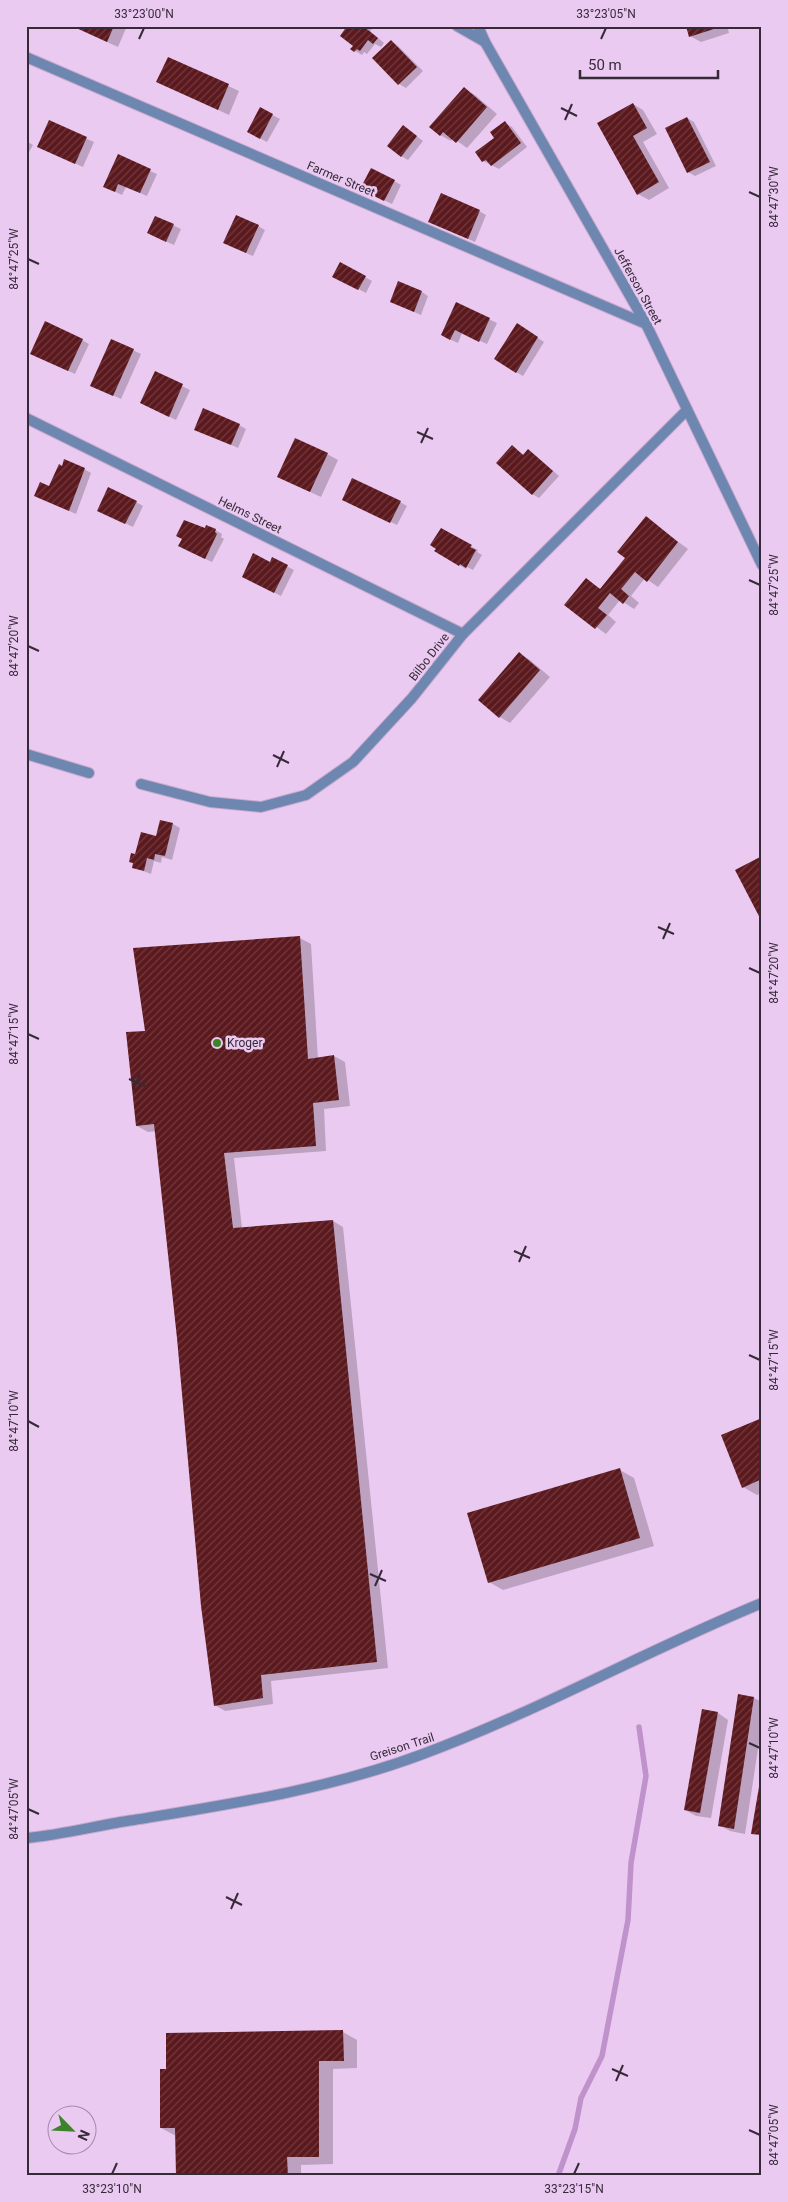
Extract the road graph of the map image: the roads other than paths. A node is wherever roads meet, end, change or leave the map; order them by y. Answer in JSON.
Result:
{"nodes":[{"id":1,"x":457,"y":26,"type":"edge"},
{"id":2,"x":478,"y":26,"type":"edge"},
{"id":3,"x":485,"y":42,"type":"junction"},
{"id":4,"x":26,"y":57,"type":"edge"},
{"id":5,"x":646,"y":324,"type":"junction"},
{"id":6,"x":687,"y":410,"type":"junction"},
{"id":7,"x":26,"y":418,"type":"edge"},
{"id":8,"x":762,"y":565,"type":"edge"},
{"id":9,"x":463,"y":634,"type":"junction"},
{"id":10,"x":26,"y":754,"type":"edge"},
{"id":11,"x":89,"y":773,"type":"dead end"},
{"id":12,"x":141,"y":784,"type":"dead end"},
{"id":13,"x":762,"y":1603,"type":"edge"},
{"id":14,"x":26,"y":1838,"type":"edge"}],
"edges":[{"from":1,"to":3,"type":"street"},
{"from":2,"to":3,"type":"street","name":"Jefferson Street"},
{"from":3,"to":5,"type":"street","name":"Jefferson Street"},
{"from":4,"to":5,"type":"street","name":"Farmer Street"},
{"from":5,"to":6,"type":"street","name":"Jefferson Street"},
{"from":6,"to":8,"type":"street","name":"Jefferson Street"},
{"from":6,"to":9,"type":"street","name":"Bilbo Drive"},
{"from":7,"to":9,"type":"street","name":"Helms Street"},
{"from":9,"to":12,"type":"street","name":"Bilbo Drive"},
{"from":10,"to":11,"type":"street"},
{"from":13,"to":14,"type":"street","name":"Greison Trail"}]}
